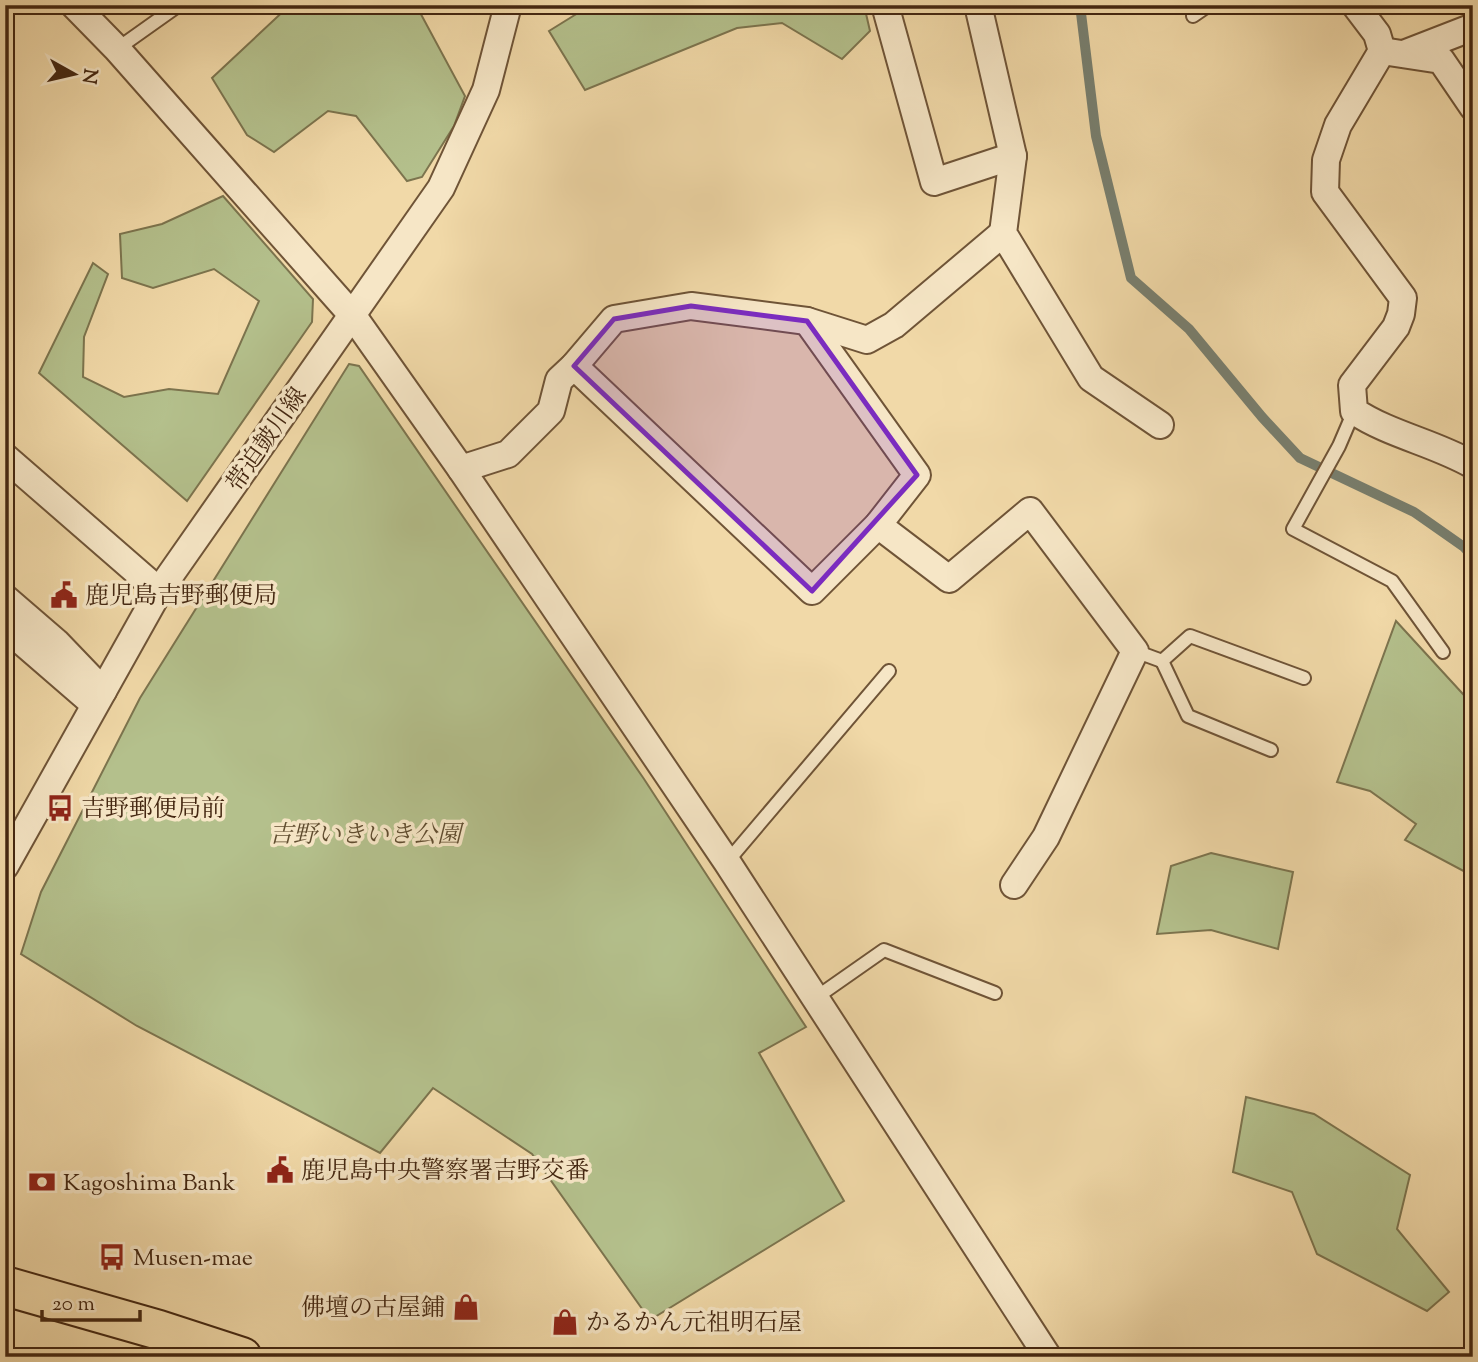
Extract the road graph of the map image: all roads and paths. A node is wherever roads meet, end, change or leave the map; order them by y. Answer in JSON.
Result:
{"nodes":[{"id":1,"x":74,"y":5,"type":"edge"},
{"id":2,"x":179,"y":5,"type":"edge"},
{"id":3,"x":508,"y":5,"type":"edge"},
{"id":4,"x":885,"y":5,"type":"edge"},
{"id":5,"x":978,"y":5,"type":"edge"},
{"id":6,"x":1209,"y":5,"type":"edge"},
{"id":7,"x":1355,"y":5,"type":"edge"},
{"id":8,"x":1193,"y":16,"type":"dead end"},
{"id":9,"x":1473,"y":27,"type":"edge"},
{"id":10,"x":117,"y":49,"type":"junction"},
{"id":11,"x":1393,"y":53,"type":"junction"},
{"id":12,"x":1473,"y":107,"type":"edge"},
{"id":13,"x":1013,"y":156,"type":"junction"},
{"id":14,"x":1003,"y":233,"type":"junction"},
{"id":15,"x":353,"y":316,"type":"junction"},
{"id":16,"x":807,"y":321,"type":"junction"},
{"id":17,"x":574,"y":366,"type":"junction"},
{"id":18,"x":1354,"y":411,"type":"junction"},
{"id":19,"x":1160,"y":425,"type":"dead end"},
{"id":20,"x":5,"y":457,"type":"edge"},
{"id":21,"x":1473,"y":465,"type":"edge"},
{"id":22,"x":461,"y":469,"type":"junction"},
{"id":23,"x":877,"y":525,"type":"junction"},
{"id":24,"x":159,"y":591,"type":"junction"},
{"id":25,"x":5,"y":598,"type":"edge"},
{"id":26,"x":5,"y":627,"type":"edge"},
{"id":27,"x":1135,"y":651,"type":"junction"},
{"id":28,"x":1443,"y":652,"type":"dead end"},
{"id":29,"x":1162,"y":661,"type":"junction"},
{"id":30,"x":889,"y":671,"type":"dead end"},
{"id":31,"x":1304,"y":678,"type":"dead end"},
{"id":32,"x":99,"y":698,"type":"junction"},
{"id":33,"x":1270,"y":750,"type":"dead end"},
{"id":34,"x":727,"y":862,"type":"junction"},
{"id":35,"x":5,"y":866,"type":"edge"},
{"id":36,"x":1014,"y":885,"type":"dead end"},
{"id":37,"x":995,"y":993,"type":"dead end"},
{"id":38,"x":814,"y":999,"type":"junction"},
{"id":39,"x":5,"y":1286,"type":"edge"},
{"id":40,"x":242,"y":1357,"type":"edge"},
{"id":41,"x":1048,"y":1357,"type":"edge"}],
"edges":[{"from":1,"to":10,"type":"street"},
{"from":2,"to":10,"type":"lane"},
{"from":3,"to":15,"type":"street","name":"帯迫皷川線"},
{"from":4,"to":13,"type":"street"},
{"from":5,"to":13,"type":"street"},
{"from":6,"to":8,"type":"lane"},
{"from":7,"to":11,"type":"street"},
{"from":9,"to":11,"type":"street"},
{"from":10,"to":15,"type":"street"},
{"from":11,"to":12,"type":"street"},
{"from":11,"to":18,"type":"street"},
{"from":13,"to":14,"type":"street"},
{"from":14,"to":16,"type":"street"},
{"from":14,"to":19,"type":"street"},
{"from":15,"to":22,"type":"street"},
{"from":15,"to":24,"type":"street","name":"帯迫皷川線"},
{"from":16,"to":17,"type":"street"},
{"from":16,"to":23,"type":"street"},
{"from":17,"to":22,"type":"street"},
{"from":17,"to":23,"type":"street"},
{"from":18,"to":21,"type":"street"},
{"from":18,"to":28,"type":"lane"},
{"from":20,"to":24,"type":"street"},
{"from":22,"to":34,"type":"street"},
{"from":23,"to":27,"type":"street"},
{"from":24,"to":32,"type":"street","name":"帯迫皷川線"},
{"from":25,"to":32,"type":"street"},
{"from":26,"to":32,"type":"street"},
{"from":27,"to":29,"type":"lane"},
{"from":27,"to":36,"type":"street"},
{"from":29,"to":31,"type":"lane"},
{"from":29,"to":33,"type":"lane"},
{"from":30,"to":34,"type":"lane"},
{"from":32,"to":35,"type":"street","name":"帯迫皷川線"},
{"from":34,"to":38,"type":"street"},
{"from":37,"to":38,"type":"lane"},
{"from":38,"to":41,"type":"street"},
{"from":39,"to":40,"type":"main road"}]}
